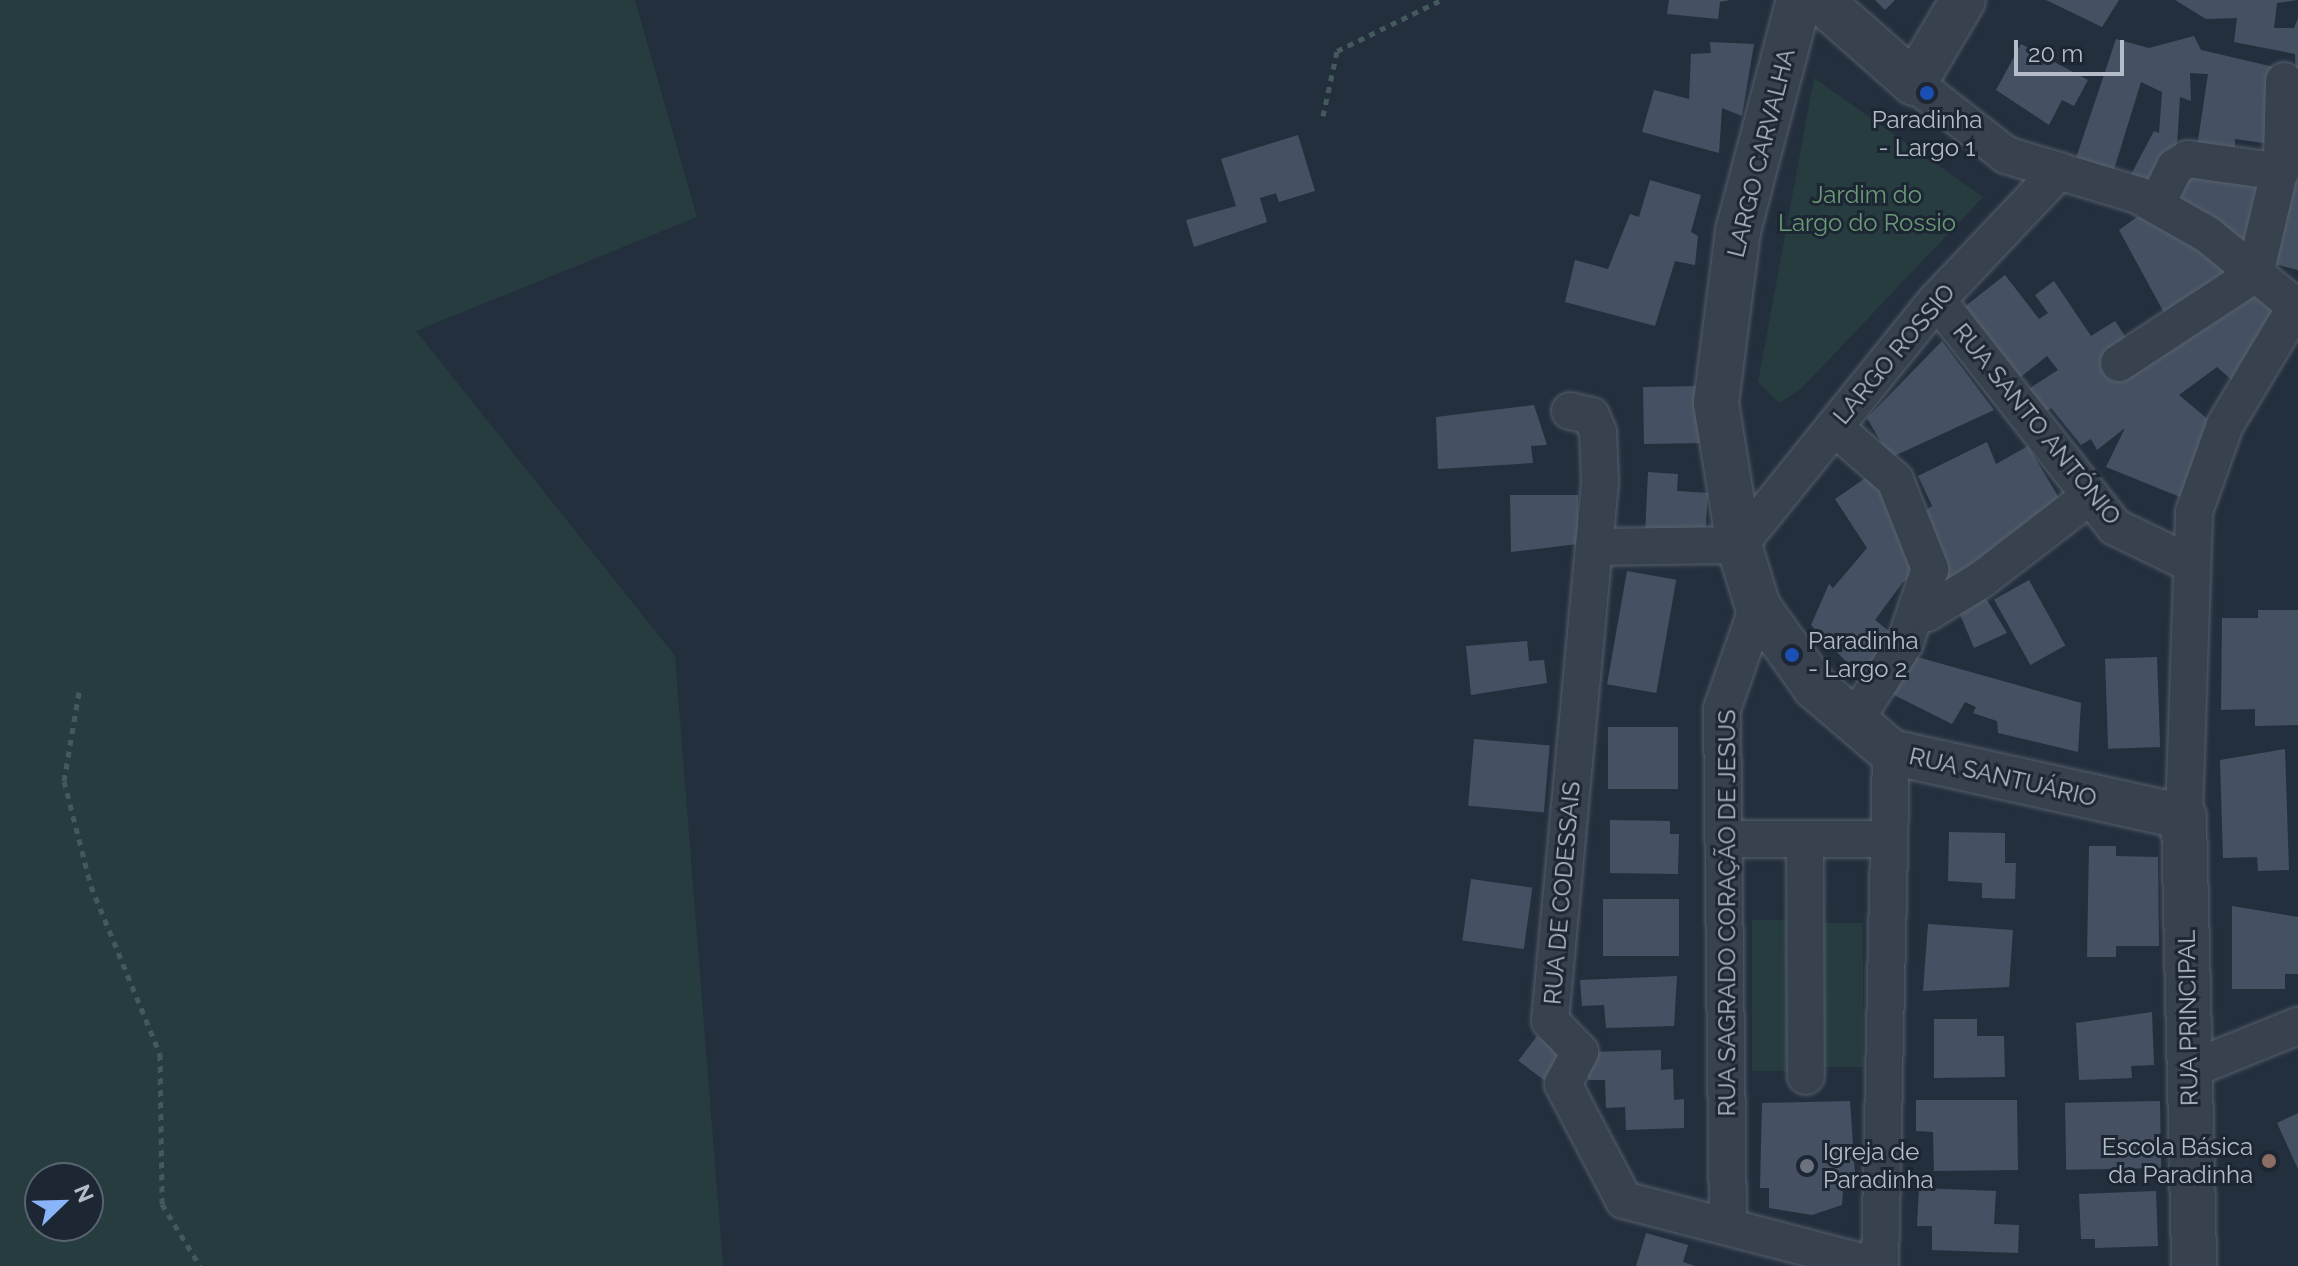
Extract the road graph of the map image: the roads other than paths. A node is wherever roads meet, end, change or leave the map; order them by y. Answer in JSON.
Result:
{"nodes":[{"id":1,"x":1799,"y":0,"type":"edge"},
{"id":2,"x":1820,"y":0,"type":"edge"},
{"id":3,"x":1963,"y":0,"type":"edge"},
{"id":4,"x":2284,"y":81,"type":"dead end"},
{"id":5,"x":1914,"y":83,"type":"junction"},
{"id":6,"x":2287,"y":164,"type":"edge"},
{"id":7,"x":2059,"y":171,"type":"junction"},
{"id":8,"x":2156,"y":205,"type":"junction"},
{"id":9,"x":2255,"y":274,"type":"junction"},
{"id":10,"x":1937,"y":300,"type":"junction"},
{"id":11,"x":2297,"y":305,"type":"edge"},
{"id":12,"x":2119,"y":363,"type":"dead end"},
{"id":13,"x":1570,"y":411,"type":"dead end"},
{"id":14,"x":1834,"y":427,"type":"junction"},
{"id":15,"x":2090,"y":496,"type":"junction"},
{"id":16,"x":1739,"y":545,"type":"junction"},
{"id":17,"x":1594,"y":547,"type":"junction"},
{"id":18,"x":2187,"y":562,"type":"junction"},
{"id":19,"x":1758,"y":607,"type":"junction"},
{"id":20,"x":1917,"y":608,"type":"junction"},
{"id":21,"x":1854,"y":721,"type":"junction"},
{"id":22,"x":1891,"y":752,"type":"junction"},
{"id":23,"x":2184,"y":817,"type":"junction"},
{"id":24,"x":1723,"y":839,"type":"junction"},
{"id":25,"x":1805,"y":839,"type":"junction"},
{"id":26,"x":1889,"y":839,"type":"junction"},
{"id":27,"x":2298,"y":1026,"type":"edge"},
{"id":28,"x":2189,"y":1070,"type":"junction"},
{"id":29,"x":1806,"y":1076,"type":"dead end"},
{"id":30,"x":1728,"y":1224,"type":"junction"},
{"id":31,"x":1878,"y":1266,"type":"edge"},
{"id":32,"x":2194,"y":1266,"type":"edge"}],
"edges":[{"from":1,"to":16,"type":"street","name":"LARGO CARVALHA"},
{"from":2,"to":5,"type":"street"},
{"from":3,"to":5,"type":"street"},
{"from":4,"to":6,"type":"street"},
{"from":5,"to":7,"type":"street"},
{"from":6,"to":8,"type":"street"},
{"from":6,"to":9,"type":"street"},
{"from":7,"to":8,"type":"street"},
{"from":7,"to":10,"type":"street","name":"LARGO ROSSIO"},
{"from":8,"to":9,"type":"street"},
{"from":9,"to":11,"type":"street"},
{"from":9,"to":12,"type":"street"},
{"from":10,"to":14,"type":"street","name":"LARGO ROSSIO"},
{"from":10,"to":15,"type":"street","name":"RUA SANTO ANTÓNIO"},
{"from":11,"to":18,"type":"street"},
{"from":13,"to":17,"type":"street","name":"RUA DE CODESSAIS"},
{"from":14,"to":16,"type":"street","name":"LARGO ROSSIO"},
{"from":14,"to":20,"type":"street"},
{"from":15,"to":18,"type":"street","name":"RUA SANTO ANTÓNIO"},
{"from":15,"to":20,"type":"street"},
{"from":16,"to":17,"type":"street"},
{"from":16,"to":19,"type":"street","name":"RUA SANTUÁRIO"},
{"from":17,"to":30,"type":"street","name":"RUA DE CODESSAIS"},
{"from":18,"to":23,"type":"street"},
{"from":19,"to":21,"type":"street","name":"RUA SANTUÁRIO"},
{"from":19,"to":24,"type":"street","name":"RUA SAGRADO CORAÇÃO DE JESUS"},
{"from":20,"to":21,"type":"street"},
{"from":21,"to":22,"type":"street","name":"RUA SANTUÁRIO"},
{"from":22,"to":23,"type":"street","name":"RUA SANTUÁRIO"},
{"from":22,"to":26,"type":"street"},
{"from":23,"to":28,"type":"street","name":"RUA PRINCIPAL"},
{"from":24,"to":25,"type":"street"},
{"from":24,"to":30,"type":"street","name":"RUA SAGRADO CORAÇÃO DE JESUS"},
{"from":25,"to":26,"type":"street"},
{"from":25,"to":29,"type":"street"},
{"from":26,"to":31,"type":"street"},
{"from":27,"to":28,"type":"street"},
{"from":28,"to":32,"type":"street","name":"RUA PRINCIPAL"},
{"from":30,"to":31,"type":"street","name":"RUA DE CODESSAIS"}]}
